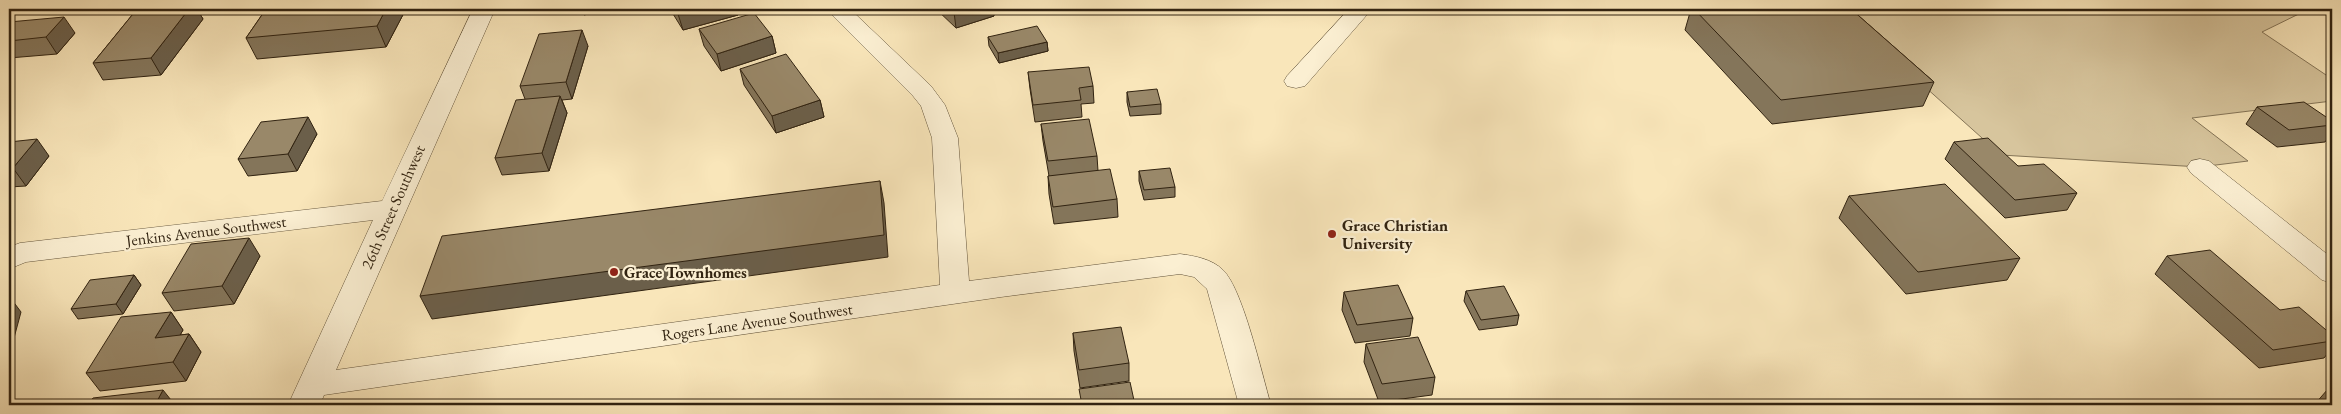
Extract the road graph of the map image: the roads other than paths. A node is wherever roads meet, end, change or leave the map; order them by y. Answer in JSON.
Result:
{"nodes":[{"id":1,"x":484,"y":9,"type":"edge"},
{"id":2,"x":837,"y":9,"type":"edge"},
{"id":3,"x":1361,"y":9,"type":"edge"},
{"id":4,"x":1296,"y":81,"type":"dead end"},
{"id":5,"x":2200,"y":167,"type":"dead end"},
{"id":6,"x":391,"y":209,"type":"junction"},
{"id":7,"x":13,"y":253,"type":"edge"},
{"id":8,"x":2332,"y":273,"type":"edge"},
{"id":9,"x":955,"y":293,"type":"junction"},
{"id":10,"x":308,"y":395,"type":"edge"},
{"id":11,"x":1255,"y":405,"type":"edge"}],
"edges":[{"from":1,"to":6,"type":"street","name":"26th Street Southwest"},
{"from":2,"to":9,"type":"street"},
{"from":3,"to":4,"type":"street"},
{"from":5,"to":8,"type":"street"},
{"from":6,"to":7,"type":"street","name":"Jenkins Avenue Southwest"},
{"from":6,"to":10,"type":"street","name":"26th Street Southwest"},
{"from":9,"to":10,"type":"street","name":"Rogers Lane Avenue Southwest"},
{"from":9,"to":11,"type":"street","name":"Rogers Lane Avenue Southwest"}]}
